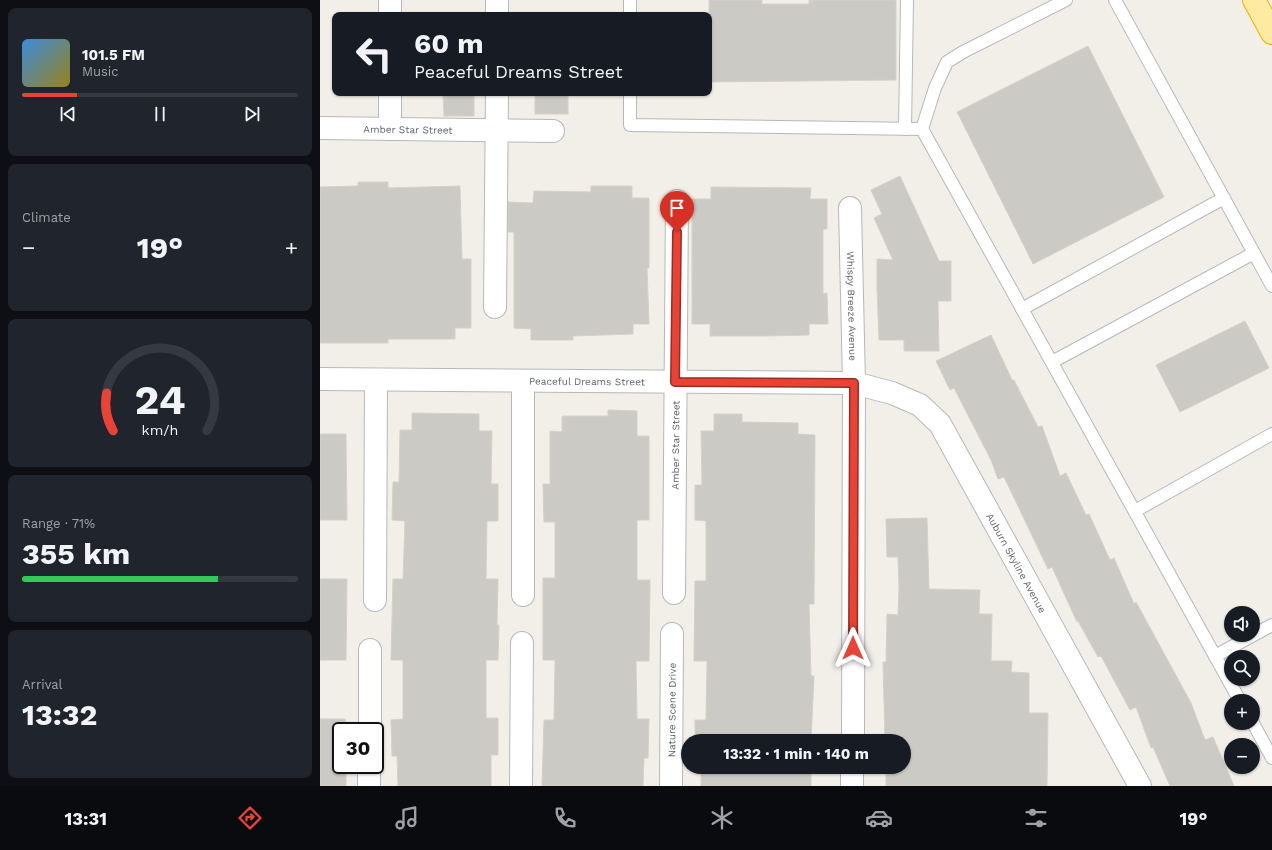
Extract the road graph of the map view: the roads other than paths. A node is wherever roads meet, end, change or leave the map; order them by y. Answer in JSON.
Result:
{"nodes":[{"id":1,"x":390,"y":0,"type":"edge"},
{"id":2,"x":497,"y":0,"type":"edge"},
{"id":3,"x":630,"y":0,"type":"edge"},
{"id":4,"x":906,"y":0,"type":"edge"},
{"id":5,"x":1066,"y":0,"type":"edge"},
{"id":6,"x":1115,"y":0,"type":"edge"},
{"id":7,"x":1254,"y":0,"type":"edge"},
{"id":8,"x":390,"y":12,"type":"edge"},
{"id":9,"x":497,"y":12,"type":"edge"},
{"id":10,"x":630,"y":12,"type":"edge"},
{"id":11,"x":1272,"y":33,"type":"edge"},
{"id":12,"x":390,"y":96,"type":"edge"},
{"id":13,"x":497,"y":96,"type":"edge"},
{"id":14,"x":630,"y":96,"type":"edge"},
{"id":15,"x":320,"y":128,"type":"edge"},
{"id":16,"x":905,"y":128,"type":"junction"},
{"id":17,"x":922,"y":128,"type":"junction"},
{"id":18,"x":390,"y":129,"type":"junction"},
{"id":19,"x":496,"y":130,"type":"junction"},
{"id":20,"x":553,"y":131,"type":"dead end"},
{"id":21,"x":1224,"y":198,"type":"junction"},
{"id":22,"x":677,"y":201,"type":"dead end"},
{"id":23,"x":850,"y":208,"type":"dead end"},
{"id":24,"x":1254,"y":253,"type":"junction"},
{"id":25,"x":1272,"y":286,"type":"edge"},
{"id":26,"x":495,"y":307,"type":"dead end"},
{"id":27,"x":1022,"y":309,"type":"junction"},
{"id":28,"x":1052,"y":362,"type":"junction"},
{"id":29,"x":320,"y":379,"type":"edge"},
{"id":30,"x":376,"y":380,"type":"junction"},
{"id":31,"x":523,"y":381,"type":"junction"},
{"id":32,"x":675,"y":382,"type":"junction"},
{"id":33,"x":854,"y":383,"type":"junction"},
{"id":34,"x":1272,"y":434,"type":"edge"},
{"id":35,"x":1135,"y":511,"type":"junction"},
{"id":36,"x":674,"y":593,"type":"dead end"},
{"id":37,"x":523,"y":595,"type":"dead end"},
{"id":38,"x":375,"y":600,"type":"dead end"},
{"id":39,"x":1271,"y":629,"type":"edge"},
{"id":40,"x":672,"y":634,"type":"dead end"},
{"id":41,"x":522,"y":643,"type":"dead end"},
{"id":42,"x":370,"y":650,"type":"dead end"},
{"id":43,"x":1215,"y":656,"type":"junction"},
{"id":44,"x":1236,"y":694,"type":"edge"},
{"id":45,"x":370,"y":722,"type":"edge"},
{"id":46,"x":1257,"y":730,"type":"edge"},
{"id":47,"x":853,"y":734,"type":"edge"},
{"id":48,"x":1272,"y":758,"type":"edge"},
{"id":49,"x":369,"y":774,"type":"edge"},
{"id":50,"x":852,"y":774,"type":"edge"},
{"id":51,"x":369,"y":786,"type":"edge"},
{"id":52,"x":521,"y":786,"type":"edge"},
{"id":53,"x":671,"y":786,"type":"edge"},
{"id":54,"x":852,"y":786,"type":"edge"},
{"id":55,"x":1140,"y":786,"type":"edge"}],
"edges":[{"from":1,"to":8,"type":"street"},
{"from":2,"to":9,"type":"street"},
{"from":3,"to":10,"type":"lane"},
{"from":4,"to":16,"type":"lane"},
{"from":5,"to":17,"type":"lane"},
{"from":6,"to":21,"type":"lane"},
{"from":7,"to":11,"type":"highway"},
{"from":12,"to":18,"type":"street"},
{"from":13,"to":19,"type":"street"},
{"from":14,"to":16,"type":"lane"},
{"from":15,"to":18,"type":"street","name":"Amber Star Street"},
{"from":16,"to":17,"type":"lane"},
{"from":17,"to":27,"type":"lane"},
{"from":18,"to":19,"type":"street","name":"Amber Star Street"},
{"from":19,"to":20,"type":"street","name":"Amber Star Street"},
{"from":19,"to":26,"type":"street"},
{"from":21,"to":24,"type":"lane"},
{"from":21,"to":27,"type":"lane"},
{"from":22,"to":32,"type":"street","name":"Amber Star Street"},
{"from":23,"to":33,"type":"street","name":"Whispy Breeze Avenue"},
{"from":24,"to":25,"type":"lane"},
{"from":24,"to":28,"type":"lane"},
{"from":27,"to":28,"type":"lane"},
{"from":28,"to":35,"type":"lane"},
{"from":29,"to":30,"type":"street","name":"Peaceful Dreams Street"},
{"from":30,"to":31,"type":"street","name":"Peaceful Dreams Street"},
{"from":30,"to":38,"type":"street"},
{"from":31,"to":32,"type":"street","name":"Peaceful Dreams Street"},
{"from":31,"to":37,"type":"street"},
{"from":32,"to":33,"type":"street","name":"Peaceful Dreams Street"},
{"from":32,"to":36,"type":"street","name":"Amber Star Street"},
{"from":33,"to":47,"type":"street","name":"Whispy Breeze Avenue"},
{"from":33,"to":55,"type":"street","name":"Auburn Skyline Avenue"},
{"from":34,"to":35,"type":"lane"},
{"from":35,"to":43,"type":"lane"},
{"from":39,"to":43,"type":"lane"},
{"from":40,"to":53,"type":"street","name":"Nature Scene Drive"},
{"from":41,"to":52,"type":"street"},
{"from":42,"to":45,"type":"street"},
{"from":43,"to":44,"type":"lane"},
{"from":46,"to":48,"type":"lane"},
{"from":49,"to":51,"type":"street"},
{"from":50,"to":54,"type":"street"}]}
